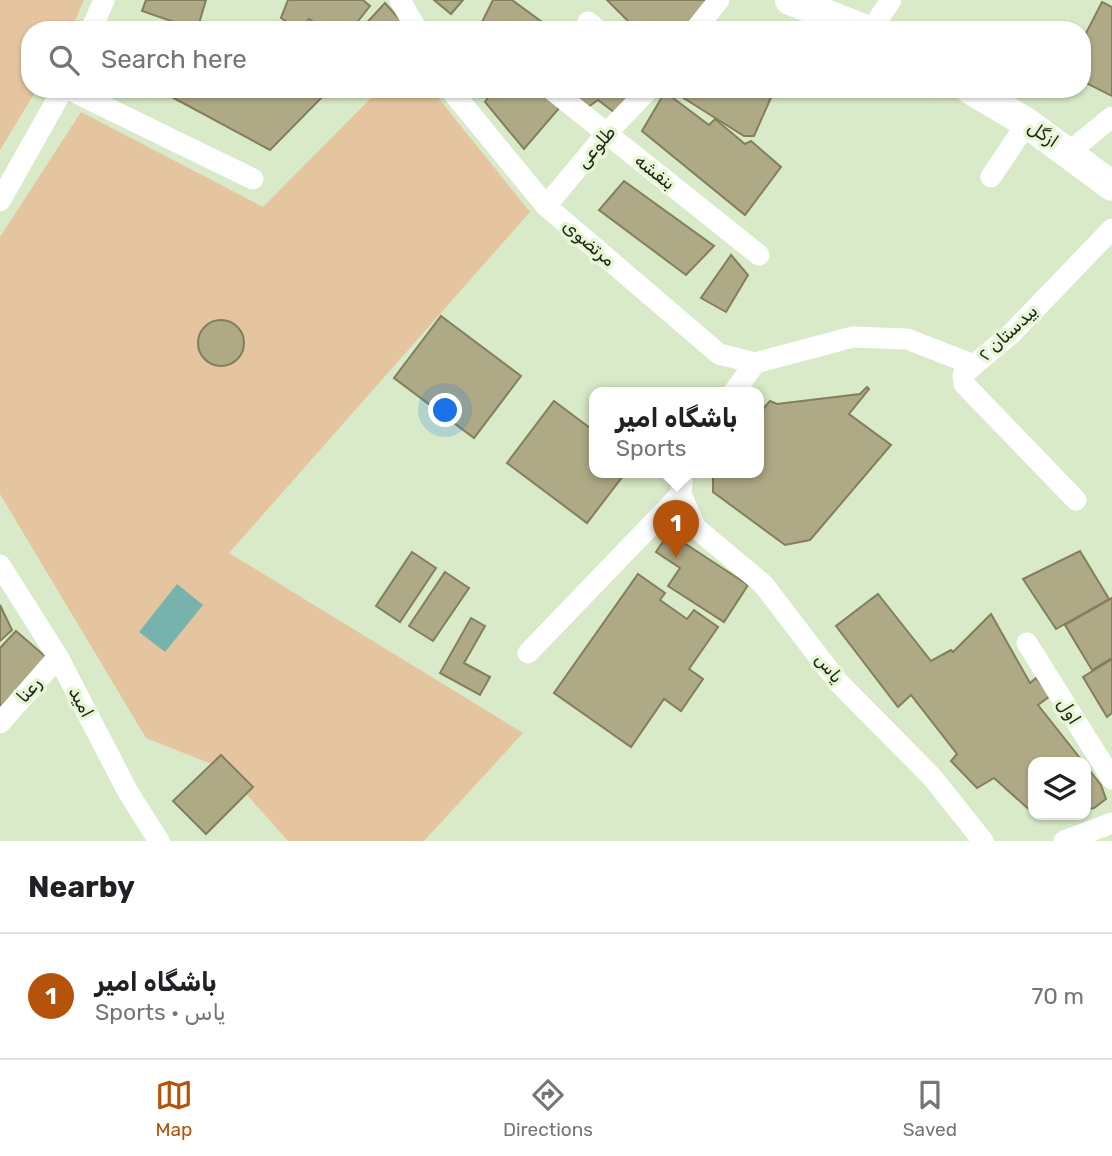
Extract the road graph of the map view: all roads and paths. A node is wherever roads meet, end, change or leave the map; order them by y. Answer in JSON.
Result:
{"nodes":[{"id":1,"x":104,"y":0,"type":"edge"},
{"id":2,"x":400,"y":0,"type":"edge"},
{"id":3,"x":719,"y":0,"type":"edge"},
{"id":4,"x":790,"y":0,"type":"edge"},
{"id":5,"x":891,"y":0,"type":"edge"},
{"id":6,"x":95,"y":21,"type":"edge"},
{"id":7,"x":412,"y":21,"type":"edge"},
{"id":8,"x":702,"y":21,"type":"edge"},
{"id":9,"x":845,"y":21,"type":"edge"},
{"id":10,"x":875,"y":21,"type":"edge"},
{"id":11,"x":61,"y":98,"type":"edge"},
{"id":12,"x":85,"y":98,"type":"edge"},
{"id":13,"x":457,"y":98,"type":"edge"},
{"id":14,"x":562,"y":98,"type":"edge"},
{"id":15,"x":640,"y":98,"type":"edge"},
{"id":16,"x":985,"y":98,"type":"edge"},
{"id":17,"x":1112,"y":117,"type":"edge"},
{"id":18,"x":1027,"y":123,"type":"junction"},
{"id":19,"x":606,"y":134,"type":"junction"},
{"id":20,"x":1069,"y":152,"type":"junction"},
{"id":21,"x":991,"y":177,"type":"dead end"},
{"id":22,"x":253,"y":179,"type":"dead end"},
{"id":23,"x":1112,"y":186,"type":"edge"},
{"id":24,"x":0,"y":201,"type":"edge"},
{"id":25,"x":546,"y":206,"type":"junction"},
{"id":26,"x":1112,"y":229,"type":"edge"},
{"id":27,"x":759,"y":255,"type":"dead end"},
{"id":28,"x":755,"y":363,"type":"junction"},
{"id":29,"x":974,"y":365,"type":"junction"},
{"id":30,"x":738,"y":387,"type":"edge"},
{"id":31,"x":682,"y":478,"type":"edge"},
{"id":32,"x":681,"y":494,"type":"junction"},
{"id":33,"x":1076,"y":500,"type":"dead end"},
{"id":34,"x":0,"y":565,"type":"edge"},
{"id":35,"x":1027,"y":643,"type":"dead end"},
{"id":36,"x":528,"y":653,"type":"dead end"},
{"id":37,"x":58,"y":657,"type":"junction"},
{"id":38,"x":0,"y":723,"type":"edge"},
{"id":39,"x":1112,"y":779,"type":"edge"},
{"id":40,"x":1112,"y":823,"type":"edge"},
{"id":41,"x":159,"y":841,"type":"edge"},
{"id":42,"x":983,"y":841,"type":"edge"},
{"id":43,"x":1064,"y":841,"type":"edge"}],
"edges":[{"from":1,"to":6,"type":"street"},
{"from":2,"to":7,"type":"street"},
{"from":3,"to":8,"type":"street"},
{"from":4,"to":9,"type":"main road"},
{"from":5,"to":10,"type":"street"},
{"from":11,"to":24,"type":"street"},
{"from":12,"to":22,"type":"street"},
{"from":13,"to":25,"type":"street","name":"مرتضوی"},
{"from":14,"to":19,"type":"street","name":"بنفشه"},
{"from":15,"to":19,"type":"street","name":"طلوعی"},
{"from":16,"to":18,"type":"main road","name":"ازگل"},
{"from":17,"to":20,"type":"street"},
{"from":18,"to":20,"type":"main road","name":"ازگل"},
{"from":18,"to":21,"type":"street"},
{"from":19,"to":25,"type":"street","name":"طلوعی"},
{"from":19,"to":27,"type":"street","name":"بنفشه"},
{"from":20,"to":23,"type":"main road","name":"ازگل"},
{"from":25,"to":28,"type":"street","name":"مرتضوی"},
{"from":26,"to":29,"type":"street","name":"بیدستان ۲"},
{"from":28,"to":29,"type":"street","name":"بیدستان ۲"},
{"from":28,"to":30,"type":"street"},
{"from":29,"to":33,"type":"street"},
{"from":31,"to":32,"type":"street"},
{"from":32,"to":36,"type":"street"},
{"from":32,"to":42,"type":"street","name":"یاس"},
{"from":34,"to":37,"type":"street","name":"امید"},
{"from":35,"to":39,"type":"street","name":"اول"},
{"from":37,"to":38,"type":"street","name":"رعنا"},
{"from":37,"to":41,"type":"street","name":"امید"},
{"from":40,"to":43,"type":"street"}]}
